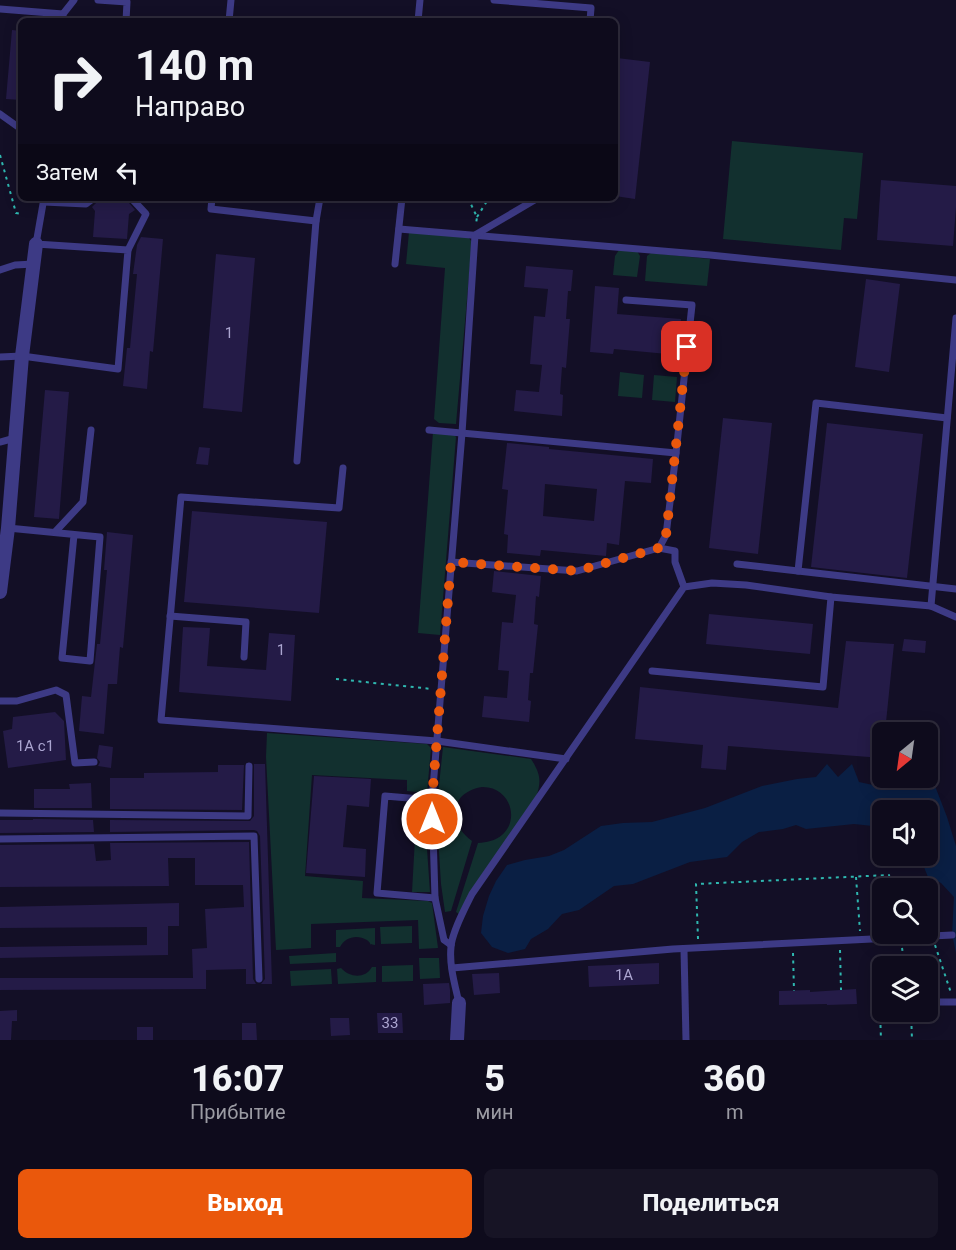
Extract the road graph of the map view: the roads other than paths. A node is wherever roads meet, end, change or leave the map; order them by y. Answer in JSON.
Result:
{"nodes":[{"id":1,"x":74,"y":0,"type":"edge"},
{"id":2,"x":98,"y":0,"type":"edge"},
{"id":3,"x":136,"y":0,"type":"edge"},
{"id":4,"x":231,"y":0,"type":"edge"},
{"id":5,"x":420,"y":0,"type":"edge"},
{"id":6,"x":494,"y":0,"type":"edge"},
{"id":7,"x":127,"y":2,"type":"junction"},
{"id":8,"x":0,"y":9,"type":"edge"},
{"id":9,"x":63,"y":17,"type":"edge"},
{"id":10,"x":126,"y":18,"type":"edge"},
{"id":11,"x":229,"y":18,"type":"edge"},
{"id":12,"x":418,"y":18,"type":"edge"},
{"id":13,"x":590,"y":18,"type":"edge"},
{"id":14,"x":0,"y":114,"type":"edge"},
{"id":15,"x":18,"y":127,"type":"edge"},
{"id":16,"x":44,"y":201,"type":"edge"},
{"id":17,"x":54,"y":201,"type":"edge"},
{"id":18,"x":90,"y":201,"type":"edge"},
{"id":19,"x":134,"y":201,"type":"edge"},
{"id":20,"x":211,"y":201,"type":"edge"},
{"id":21,"x":319,"y":201,"type":"edge"},
{"id":22,"x":402,"y":201,"type":"edge"},
{"id":23,"x":533,"y":201,"type":"edge"},
{"id":24,"x":316,"y":221,"type":"junction"},
{"id":25,"x":399,"y":229,"type":"junction"},
{"id":26,"x":475,"y":235,"type":"junction"},
{"id":27,"x":36,"y":244,"type":"junction"},
{"id":28,"x":128,"y":250,"type":"junction"},
{"id":29,"x":33,"y":264,"type":"junction"},
{"id":30,"x":395,"y":264,"type":"dead end"},
{"id":31,"x":0,"y":270,"type":"edge"},
{"id":32,"x":956,"y":280,"type":"edge"},
{"id":33,"x":626,"y":300,"type":"dead end"},
{"id":34,"x":956,"y":318,"type":"edge"},
{"id":35,"x":22,"y":356,"type":"junction"},
{"id":36,"x":0,"y":357,"type":"edge"},
{"id":37,"x":947,"y":418,"type":"junction"},
{"id":38,"x":91,"y":430,"type":"dead end"},
{"id":39,"x":429,"y":430,"type":"dead end"},
{"id":40,"x":462,"y":433,"type":"junction"},
{"id":41,"x":15,"y":438,"type":"junction"},
{"id":42,"x":0,"y":442,"type":"edge"},
{"id":43,"x":676,"y":453,"type":"junction"},
{"id":44,"x":297,"y":461,"type":"dead end"},
{"id":45,"x":343,"y":468,"type":"dead end"},
{"id":46,"x":8,"y":528,"type":"junction"},
{"id":47,"x":55,"y":532,"type":"junction"},
{"id":48,"x":74,"y":535,"type":"junction"},
{"id":49,"x":659,"y":548,"type":"junction"},
{"id":50,"x":451,"y":562,"type":"junction"},
{"id":51,"x":737,"y":564,"type":"dead end"},
{"id":52,"x":798,"y":571,"type":"junction"},
{"id":53,"x":932,"y":586,"type":"junction"},
{"id":54,"x":684,"y":587,"type":"junction"},
{"id":55,"x":956,"y":589,"type":"edge"},
{"id":56,"x":0,"y":592,"type":"edge"},
{"id":57,"x":831,"y":597,"type":"junction"},
{"id":58,"x":931,"y":606,"type":"junction"},
{"id":59,"x":170,"y":616,"type":"junction"},
{"id":60,"x":956,"y":617,"type":"edge"},
{"id":61,"x":244,"y":657,"type":"dead end"},
{"id":62,"x":652,"y":671,"type":"dead end"},
{"id":63,"x":0,"y":701,"type":"edge"},
{"id":64,"x":437,"y":741,"type":"junction"},
{"id":65,"x":566,"y":759,"type":"junction"},
{"id":66,"x":94,"y":762,"type":"dead end"},
{"id":67,"x":249,"y":766,"type":"dead end"},
{"id":68,"x":432,"y":800,"type":"junction"},
{"id":69,"x":0,"y":813,"type":"edge"},
{"id":70,"x":0,"y":839,"type":"edge"},
{"id":71,"x":435,"y":898,"type":"junction"},
{"id":72,"x":952,"y":935,"type":"dead end"},
{"id":73,"x":450,"y":945,"type":"junction"},
{"id":74,"x":684,"y":950,"type":"junction"},
{"id":75,"x":452,"y":968,"type":"junction"},
{"id":76,"x":259,"y":979,"type":"dead end"},
{"id":77,"x":938,"y":1002,"type":"edge"},
{"id":78,"x":956,"y":1002,"type":"edge"},
{"id":79,"x":459,"y":1003,"type":"joint"},
{"id":80,"x":457,"y":1040,"type":"edge"},
{"id":81,"x":686,"y":1040,"type":"edge"}],
"edges":[{"from":1,"to":9,"type":"lane"},
{"from":2,"to":7,"type":"lane"},
{"from":3,"to":7,"type":"lane"},
{"from":4,"to":11,"type":"lane"},
{"from":5,"to":12,"type":"lane"},
{"from":6,"to":13,"type":"lane"},
{"from":7,"to":10,"type":"lane"},
{"from":8,"to":9,"type":"lane"},
{"from":14,"to":15,"type":"lane"},
{"from":16,"to":27,"type":"lane"},
{"from":17,"to":18,"type":"lane"},
{"from":19,"to":28,"type":"lane"},
{"from":20,"to":24,"type":"lane"},
{"from":21,"to":24,"type":"lane"},
{"from":22,"to":25,"type":"lane"},
{"from":23,"to":26,"type":"lane"},
{"from":24,"to":44,"type":"lane"},
{"from":25,"to":26,"type":"lane"},
{"from":25,"to":30,"type":"lane"},
{"from":26,"to":32,"type":"lane"},
{"from":26,"to":40,"type":"lane"},
{"from":27,"to":28,"type":"lane"},
{"from":27,"to":29,"type":"street"},
{"from":28,"to":35,"type":"lane"},
{"from":29,"to":31,"type":"lane"},
{"from":29,"to":35,"type":"street"},
{"from":33,"to":43,"type":"lane"},
{"from":34,"to":37,"type":"lane"},
{"from":35,"to":36,"type":"lane"},
{"from":35,"to":41,"type":"street"},
{"from":37,"to":52,"type":"lane"},
{"from":37,"to":53,"type":"lane"},
{"from":38,"to":47,"type":"lane"},
{"from":39,"to":40,"type":"lane"},
{"from":40,"to":43,"type":"lane"},
{"from":40,"to":50,"type":"lane"},
{"from":41,"to":42,"type":"lane"},
{"from":41,"to":46,"type":"street"},
{"from":43,"to":49,"type":"lane"},
{"from":45,"to":59,"type":"lane"},
{"from":46,"to":47,"type":"lane"},
{"from":46,"to":56,"type":"street"},
{"from":47,"to":48,"type":"lane"},
{"from":48,"to":48,"type":"lane"},
{"from":49,"to":50,"type":"lane"},
{"from":49,"to":54,"type":"lane"},
{"from":50,"to":64,"type":"lane"},
{"from":51,"to":52,"type":"lane"},
{"from":52,"to":53,"type":"lane"},
{"from":53,"to":55,"type":"lane"},
{"from":53,"to":58,"type":"lane"},
{"from":54,"to":57,"type":"lane"},
{"from":54,"to":65,"type":"lane"},
{"from":57,"to":58,"type":"lane"},
{"from":57,"to":62,"type":"lane"},
{"from":58,"to":60,"type":"lane"},
{"from":59,"to":61,"type":"lane"},
{"from":59,"to":64,"type":"lane"},
{"from":63,"to":66,"type":"lane"},
{"from":64,"to":65,"type":"lane"},
{"from":64,"to":68,"type":"lane"},
{"from":65,"to":73,"type":"lane"},
{"from":67,"to":69,"type":"lane"},
{"from":68,"to":71,"type":"lane"},
{"from":68,"to":71,"type":"lane"},
{"from":70,"to":76,"type":"lane"},
{"from":71,"to":73,"type":"lane"},
{"from":72,"to":74,"type":"lane"},
{"from":73,"to":75,"type":"lane"},
{"from":74,"to":75,"type":"lane"},
{"from":74,"to":81,"type":"lane"},
{"from":75,"to":79,"type":"lane"},
{"from":77,"to":78,"type":"lane"},
{"from":79,"to":80,"type":"street"}]}
